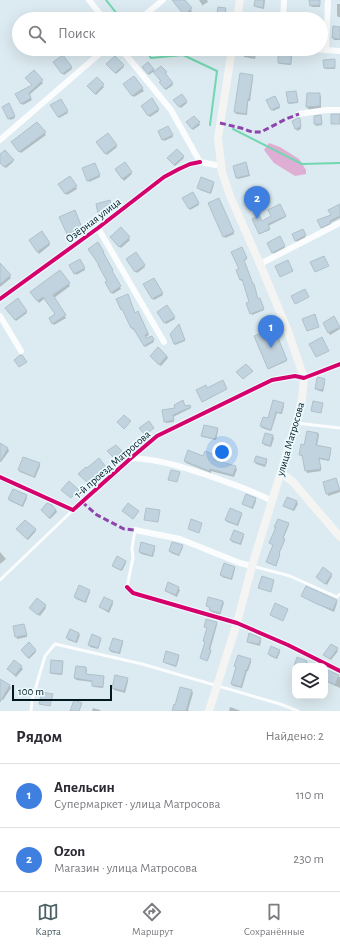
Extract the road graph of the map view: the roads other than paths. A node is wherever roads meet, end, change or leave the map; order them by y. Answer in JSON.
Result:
{"nodes":[{"id":1,"x":89,"y":0,"type":"edge"},
{"id":2,"x":162,"y":0,"type":"edge"},
{"id":3,"x":240,"y":0,"type":"edge"},
{"id":4,"x":284,"y":0,"type":"edge"},
{"id":5,"x":328,"y":0,"type":"edge"},
{"id":6,"x":98,"y":12,"type":"edge"},
{"id":7,"x":148,"y":12,"type":"edge"},
{"id":8,"x":238,"y":12,"type":"edge"},
{"id":9,"x":283,"y":12,"type":"edge"},
{"id":10,"x":328,"y":12,"type":"edge"},
{"id":11,"x":328,"y":50,"type":"edge"},
{"id":12,"x":340,"y":51,"type":"edge"},
{"id":13,"x":97,"y":56,"type":"edge"},
{"id":14,"x":127,"y":56,"type":"edge"},
{"id":15,"x":231,"y":56,"type":"edge"},
{"id":16,"x":340,"y":110,"type":"edge"},
{"id":17,"x":299,"y":114,"type":"dead end"},
{"id":18,"x":0,"y":140,"type":"edge"},
{"id":19,"x":200,"y":162,"type":"junction"},
{"id":20,"x":222,"y":169,"type":"junction"},
{"id":21,"x":340,"y":223,"type":"edge"},
{"id":22,"x":98,"y":228,"type":"junction"},
{"id":23,"x":260,"y":264,"type":"junction"},
{"id":24,"x":0,"y":299,"type":"edge"},
{"id":25,"x":0,"y":316,"type":"edge"},
{"id":26,"x":164,"y":342,"type":"dead end"},
{"id":27,"x":21,"y":351,"type":"dead end"},
{"id":28,"x":340,"y":364,"type":"edge"},
{"id":29,"x":304,"y":378,"type":"junction"},
{"id":30,"x":296,"y":423,"type":"junction"},
{"id":31,"x":340,"y":428,"type":"edge"},
{"id":32,"x":131,"y":458,"type":"junction"},
{"id":33,"x":281,"y":473,"type":"junction"},
{"id":34,"x":0,"y":477,"type":"edge"},
{"id":35,"x":272,"y":500,"type":"junction"},
{"id":36,"x":72,"y":510,"type":"junction"},
{"id":37,"x":135,"y":530,"type":"joint"},
{"id":38,"x":340,"y":537,"type":"edge"},
{"id":39,"x":252,"y":566,"type":"junction"},
{"id":40,"x":0,"y":580,"type":"edge"},
{"id":41,"x":127,"y":587,"type":"joint"},
{"id":42,"x":340,"y":594,"type":"edge"},
{"id":43,"x":237,"y":623,"type":"junction"},
{"id":44,"x":340,"y":671,"type":"edge"},
{"id":45,"x":216,"y":686,"type":"junction"},
{"id":46,"x":31,"y":711,"type":"edge"},
{"id":47,"x":209,"y":711,"type":"edge"},
{"id":48,"x":298,"y":711,"type":"edge"}],
"edges":[{"from":1,"to":6,"type":"street"},
{"from":2,"to":7,"type":"street"},
{"from":3,"to":8,"type":"main road"},
{"from":4,"to":9,"type":"street"},
{"from":5,"to":10,"type":"street"},
{"from":11,"to":12,"type":"street"},
{"from":13,"to":18,"type":"street"},
{"from":14,"to":19,"type":"street"},
{"from":15,"to":20,"type":"main road","name":"улица Матросова"},
{"from":16,"to":17,"type":"street"},
{"from":19,"to":20,"type":"street"},
{"from":19,"to":22,"type":"street","name":"Озёрная улица"},
{"from":20,"to":23,"type":"main road","name":"улица Матросова"},
{"from":21,"to":23,"type":"street"},
{"from":22,"to":24,"type":"street","name":"Озёрная улица"},
{"from":22,"to":26,"type":"street"},
{"from":23,"to":29,"type":"main road","name":"улица Матросова"},
{"from":25,"to":27,"type":"street"},
{"from":28,"to":29,"type":"street"},
{"from":29,"to":30,"type":"main road","name":"улица Матросова"},
{"from":29,"to":32,"type":"street","name":"1-й проезд Матросова"},
{"from":30,"to":31,"type":"lane"},
{"from":30,"to":33,"type":"main road","name":"улица Матросова"},
{"from":32,"to":35,"type":"street","name":"1-й проезд Матросова"},
{"from":32,"to":36,"type":"street","name":"1-й проезд Матросова"},
{"from":33,"to":35,"type":"main road","name":"улица Матросова"},
{"from":33,"to":38,"type":"main road"},
{"from":34,"to":36,"type":"street","name":"1-й проезд Матросова"},
{"from":35,"to":39,"type":"main road","name":"улица Матросова"},
{"from":36,"to":40,"type":"lane"},
{"from":37,"to":39,"type":"street"},
{"from":37,"to":41,"type":"lane"},
{"from":39,"to":42,"type":"lane"},
{"from":39,"to":43,"type":"main road","name":"улица Матросова"},
{"from":41,"to":43,"type":"street"},
{"from":43,"to":44,"type":"street"},
{"from":43,"to":45,"type":"main road","name":"улица Матросова"},
{"from":45,"to":46,"type":"lane"},
{"from":45,"to":47,"type":"main road","name":"улица Матросова"},
{"from":45,"to":48,"type":"lane"}]}
